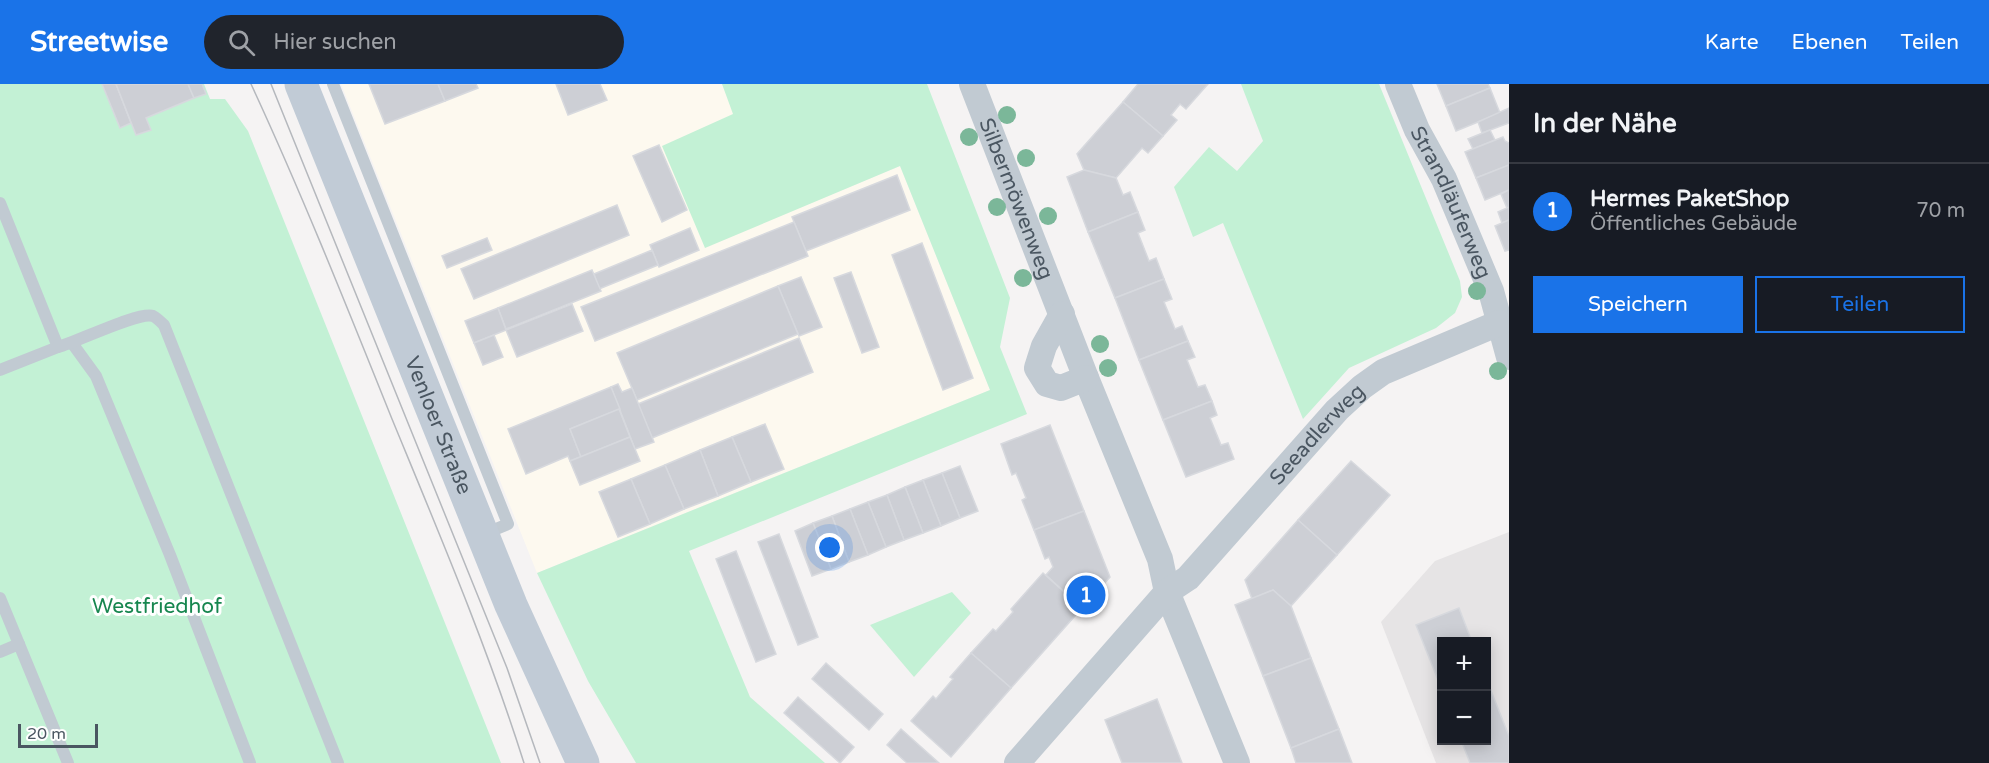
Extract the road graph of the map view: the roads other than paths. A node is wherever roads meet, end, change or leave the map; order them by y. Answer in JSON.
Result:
{"nodes":[{"id":1,"x":972,"y":84,"type":"edge"},
{"id":2,"x":1398,"y":84,"type":"edge"},
{"id":3,"x":321,"y":93,"type":"edge"},
{"id":4,"x":0,"y":203,"type":"edge"},
{"id":5,"x":1062,"y":314,"type":"junction"},
{"id":6,"x":1499,"y":323,"type":"junction"},
{"id":7,"x":72,"y":343,"type":"junction"},
{"id":8,"x":58,"y":347,"type":"junction"},
{"id":9,"x":1509,"y":357,"type":"edge"},
{"id":10,"x":0,"y":370,"type":"edge"},
{"id":11,"x":1086,"y":378,"type":"junction"},
{"id":12,"x":1167,"y":592,"type":"junction"},
{"id":13,"x":0,"y":598,"type":"edge"},
{"id":14,"x":19,"y":644,"type":"junction"},
{"id":15,"x":0,"y":652,"type":"edge"},
{"id":16,"x":68,"y":763,"type":"edge"},
{"id":17,"x":250,"y":763,"type":"edge"},
{"id":18,"x":338,"y":763,"type":"edge"},
{"id":19,"x":583,"y":763,"type":"edge"},
{"id":20,"x":1017,"y":763,"type":"edge"},
{"id":21,"x":1237,"y":763,"type":"edge"}],
"edges":[{"from":1,"to":5,"type":"street","name":"Silbermöwenweg"},
{"from":2,"to":6,"type":"street","name":"Strandläuferweg"},
{"from":3,"to":19,"type":"main road","name":"Venloer Straße"},
{"from":4,"to":8,"type":"lane"},
{"from":5,"to":11,"type":"street","name":"Silbermöwenweg"},
{"from":5,"to":11,"type":"street"},
{"from":6,"to":9,"type":"street","name":"Strandläuferweg"},
{"from":6,"to":12,"type":"street","name":"Seeadlerweg"},
{"from":7,"to":8,"type":"lane"},
{"from":7,"to":17,"type":"lane"},
{"from":7,"to":18,"type":"lane"},
{"from":8,"to":10,"type":"lane"},
{"from":11,"to":12,"type":"street","name":"Silbermöwenweg"},
{"from":12,"to":20,"type":"street","name":"Seeadlerweg"},
{"from":12,"to":21,"type":"street"},
{"from":13,"to":14,"type":"lane"},
{"from":14,"to":15,"type":"lane"},
{"from":14,"to":16,"type":"lane"}]}
